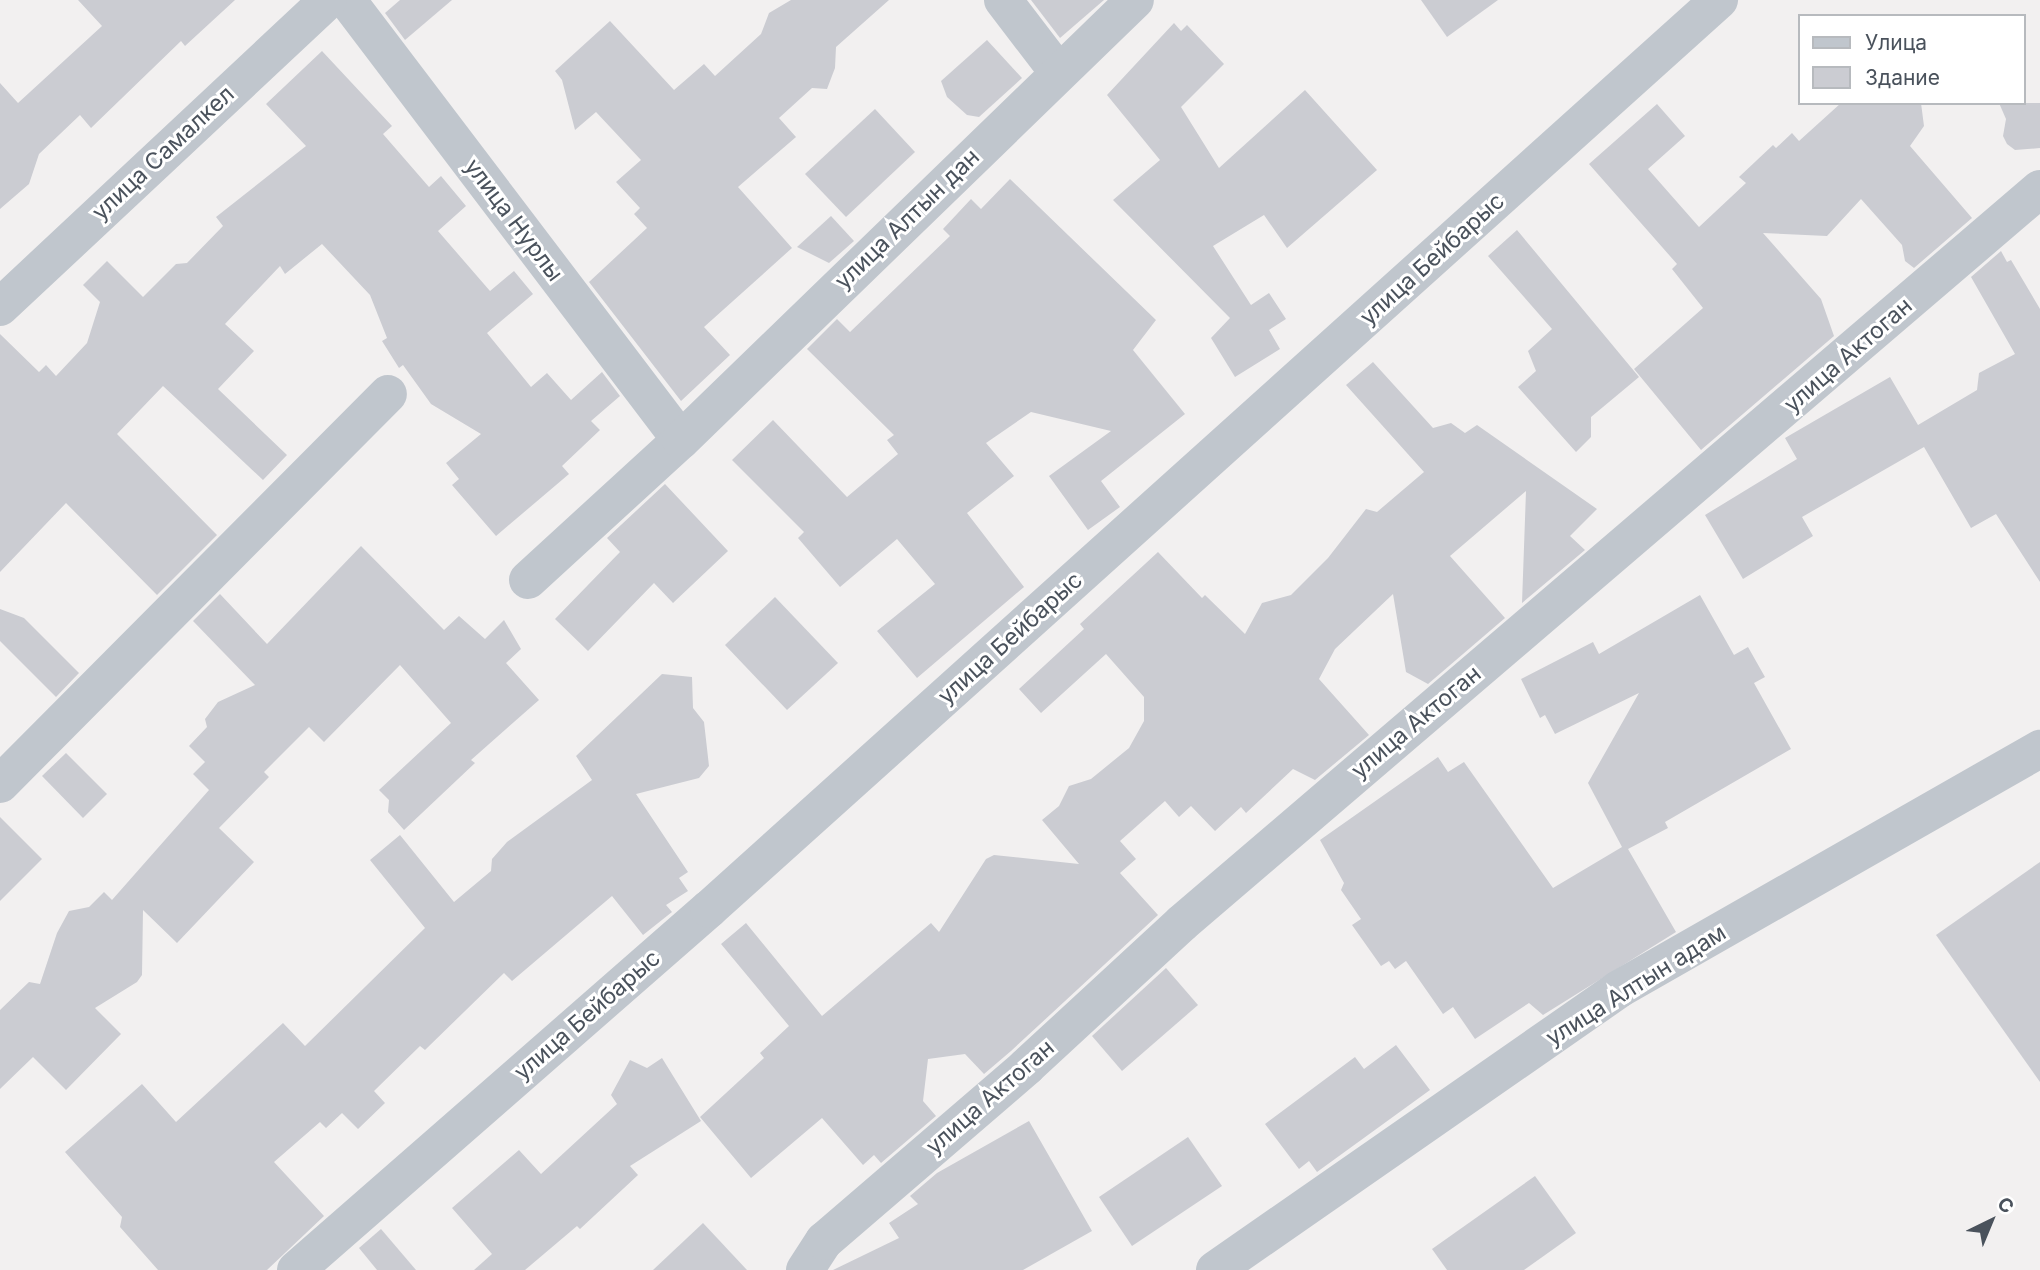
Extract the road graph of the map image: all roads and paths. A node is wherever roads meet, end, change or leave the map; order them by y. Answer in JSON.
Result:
{"nodes":[{"id":1,"x":328,"y":0,"type":"edge"},
{"id":2,"x":346,"y":0,"type":"edge"},
{"id":3,"x":1003,"y":0,"type":"edge"},
{"id":4,"x":1135,"y":0,"type":"edge"},
{"id":5,"x":1719,"y":0,"type":"edge"},
{"id":6,"x":1058,"y":72,"type":"junction"},
{"id":7,"x":2040,"y":189,"type":"edge"},
{"id":8,"x":0,"y":307,"type":"edge"},
{"id":9,"x":388,"y":394,"type":"dead end"},
{"id":10,"x":681,"y":440,"type":"junction"},
{"id":11,"x":528,"y":580,"type":"dead end"},
{"id":12,"x":2040,"y":749,"type":"edge"},
{"id":13,"x":0,"y":784,"type":"edge"},
{"id":14,"x":807,"y":1269,"type":"edge"},
{"id":15,"x":296,"y":1270,"type":"edge"},
{"id":16,"x":1215,"y":1270,"type":"edge"}],
"edges":[{"from":1,"to":8,"type":"street","name":"улица Самалкел"},
{"from":2,"to":10,"type":"street","name":"улица Нурлы"},
{"from":3,"to":6,"type":"street"},
{"from":4,"to":6,"type":"street","name":"улица Алтын дан"},
{"from":5,"to":15,"type":"street","name":"улица Бейбарыс"},
{"from":6,"to":10,"type":"street","name":"улица Алтын дан"},
{"from":7,"to":14,"type":"street","name":"улица Актоган"},
{"from":9,"to":13,"type":"street"},
{"from":10,"to":11,"type":"street","name":"улица Алтын дан"},
{"from":12,"to":16,"type":"street","name":"улица Алтын адам"}]}
